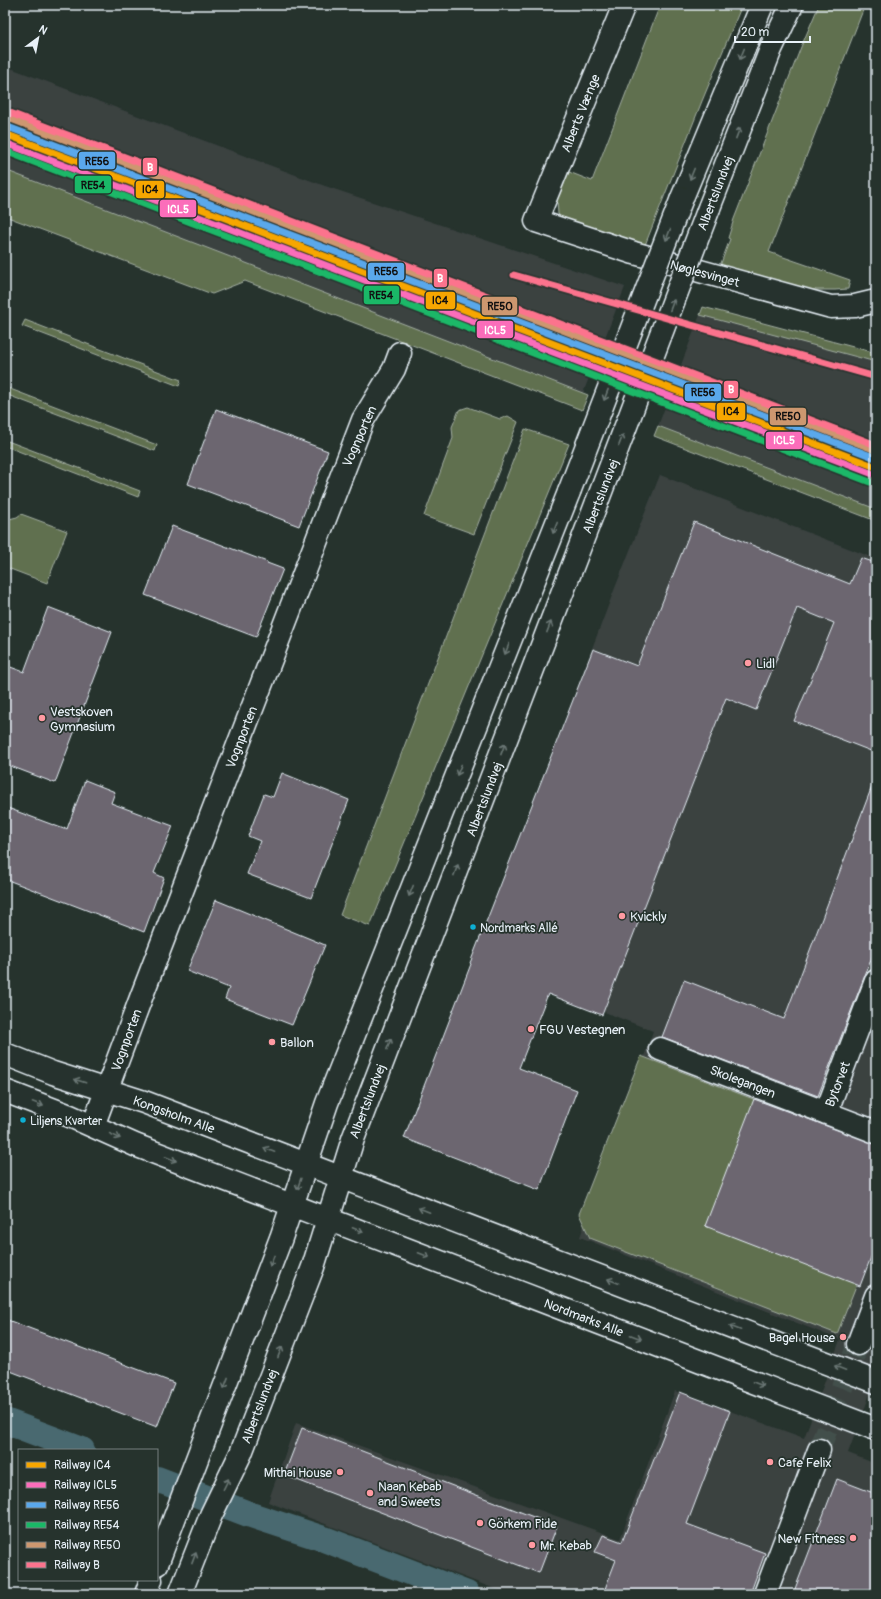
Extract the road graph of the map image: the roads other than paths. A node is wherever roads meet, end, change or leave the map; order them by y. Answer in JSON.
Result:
{"nodes":[{"id":1,"x":624,"y":5,"type":"edge"},
{"id":2,"x":762,"y":5,"type":"edge"},
{"id":3,"x":792,"y":5,"type":"edge"},
{"id":4,"x":536,"y":221,"type":"joint"},
{"id":5,"x":876,"y":301,"type":"edge"},
{"id":6,"x":400,"y":353,"type":"dead end"},
{"id":7,"x":876,"y":981,"type":"edge"},
{"id":8,"x":868,"y":1024,"type":"edge"},
{"id":9,"x":660,"y":1049,"type":"dead end"},
{"id":10,"x":5,"y":1054,"type":"edge"},
{"id":11,"x":107,"y":1090,"type":"junction"},
{"id":12,"x":5,"y":1091,"type":"edge"},
{"id":13,"x":826,"y":1113,"type":"junction"},
{"id":14,"x":93,"y":1126,"type":"junction"},
{"id":15,"x":876,"y":1132,"type":"edge"},
{"id":16,"x":306,"y":1164,"type":"junction"},
{"id":17,"x":341,"y":1178,"type":"junction"},
{"id":18,"x":292,"y":1205,"type":"junction"},
{"id":19,"x":328,"y":1219,"type":"junction"},
{"id":20,"x":876,"y":1296,"type":"edge"},
{"id":21,"x":858,"y":1344,"type":"tunnel mouth"},
{"id":22,"x":876,"y":1382,"type":"edge"},
{"id":23,"x":876,"y":1429,"type":"edge"},
{"id":24,"x":819,"y":1450,"type":"tunnel mouth"},
{"id":25,"x":158,"y":1561,"type":"edge"},
{"id":26,"x":151,"y":1581,"type":"edge"},
{"id":27,"x":146,"y":1594,"type":"edge"},
{"id":28,"x":180,"y":1594,"type":"edge"},
{"id":29,"x":765,"y":1594,"type":"edge"}],
"edges":[{"from":1,"to":4,"type":"street","name":"Alberts Vænge"},
{"from":2,"to":16,"type":"street","name":"Albertslundvej","one_way":true,"bridge":true},
{"from":17,"to":3,"type":"street","name":"Albertslundvej","one_way":true,"bridge":true},
{"from":4,"to":5,"type":"street","name":"Nøglesvinget"},
{"from":6,"to":11,"type":"street","name":"Vognporten"},
{"from":7,"to":8,"type":"street","name":"Bytorvet"},
{"from":8,"to":13,"type":"street","name":"Bytorvet"},
{"from":9,"to":13,"type":"street","name":"Skolegangen"},
{"from":11,"to":10,"type":"street","name":"Kongsholm Alle","one_way":true},
{"from":11,"to":14,"type":"street","name":"Vognporten"},
{"from":16,"to":11,"type":"street","name":"Kongsholm Alle","one_way":true},
{"from":12,"to":14,"type":"street","one_way":true},
{"from":13,"to":15,"type":"street","name":"Bytorvet"},
{"from":14,"to":18,"type":"street","one_way":true},
{"from":16,"to":17,"type":"street","name":"Kongsholm Alle"},
{"from":16,"to":18,"type":"street","name":"Albertslundvej","one_way":true},
{"from":17,"to":19,"type":"street","name":"Albertslundvej"},
{"from":22,"to":17,"type":"street","one_way":true},
{"from":18,"to":19,"type":"street","name":"Nordmarks Alle"},
{"from":18,"to":25,"type":"street","name":"Albertslundvej","one_way":true},
{"from":19,"to":23,"type":"street","name":"Nordmarks Alle","one_way":true},
{"from":28,"to":19,"type":"street","name":"Albertslundvej","one_way":true},
{"from":20,"to":21,"type":"street"},
{"from":24,"to":29,"type":"street"},
{"from":26,"to":27,"type":"street"}]}
